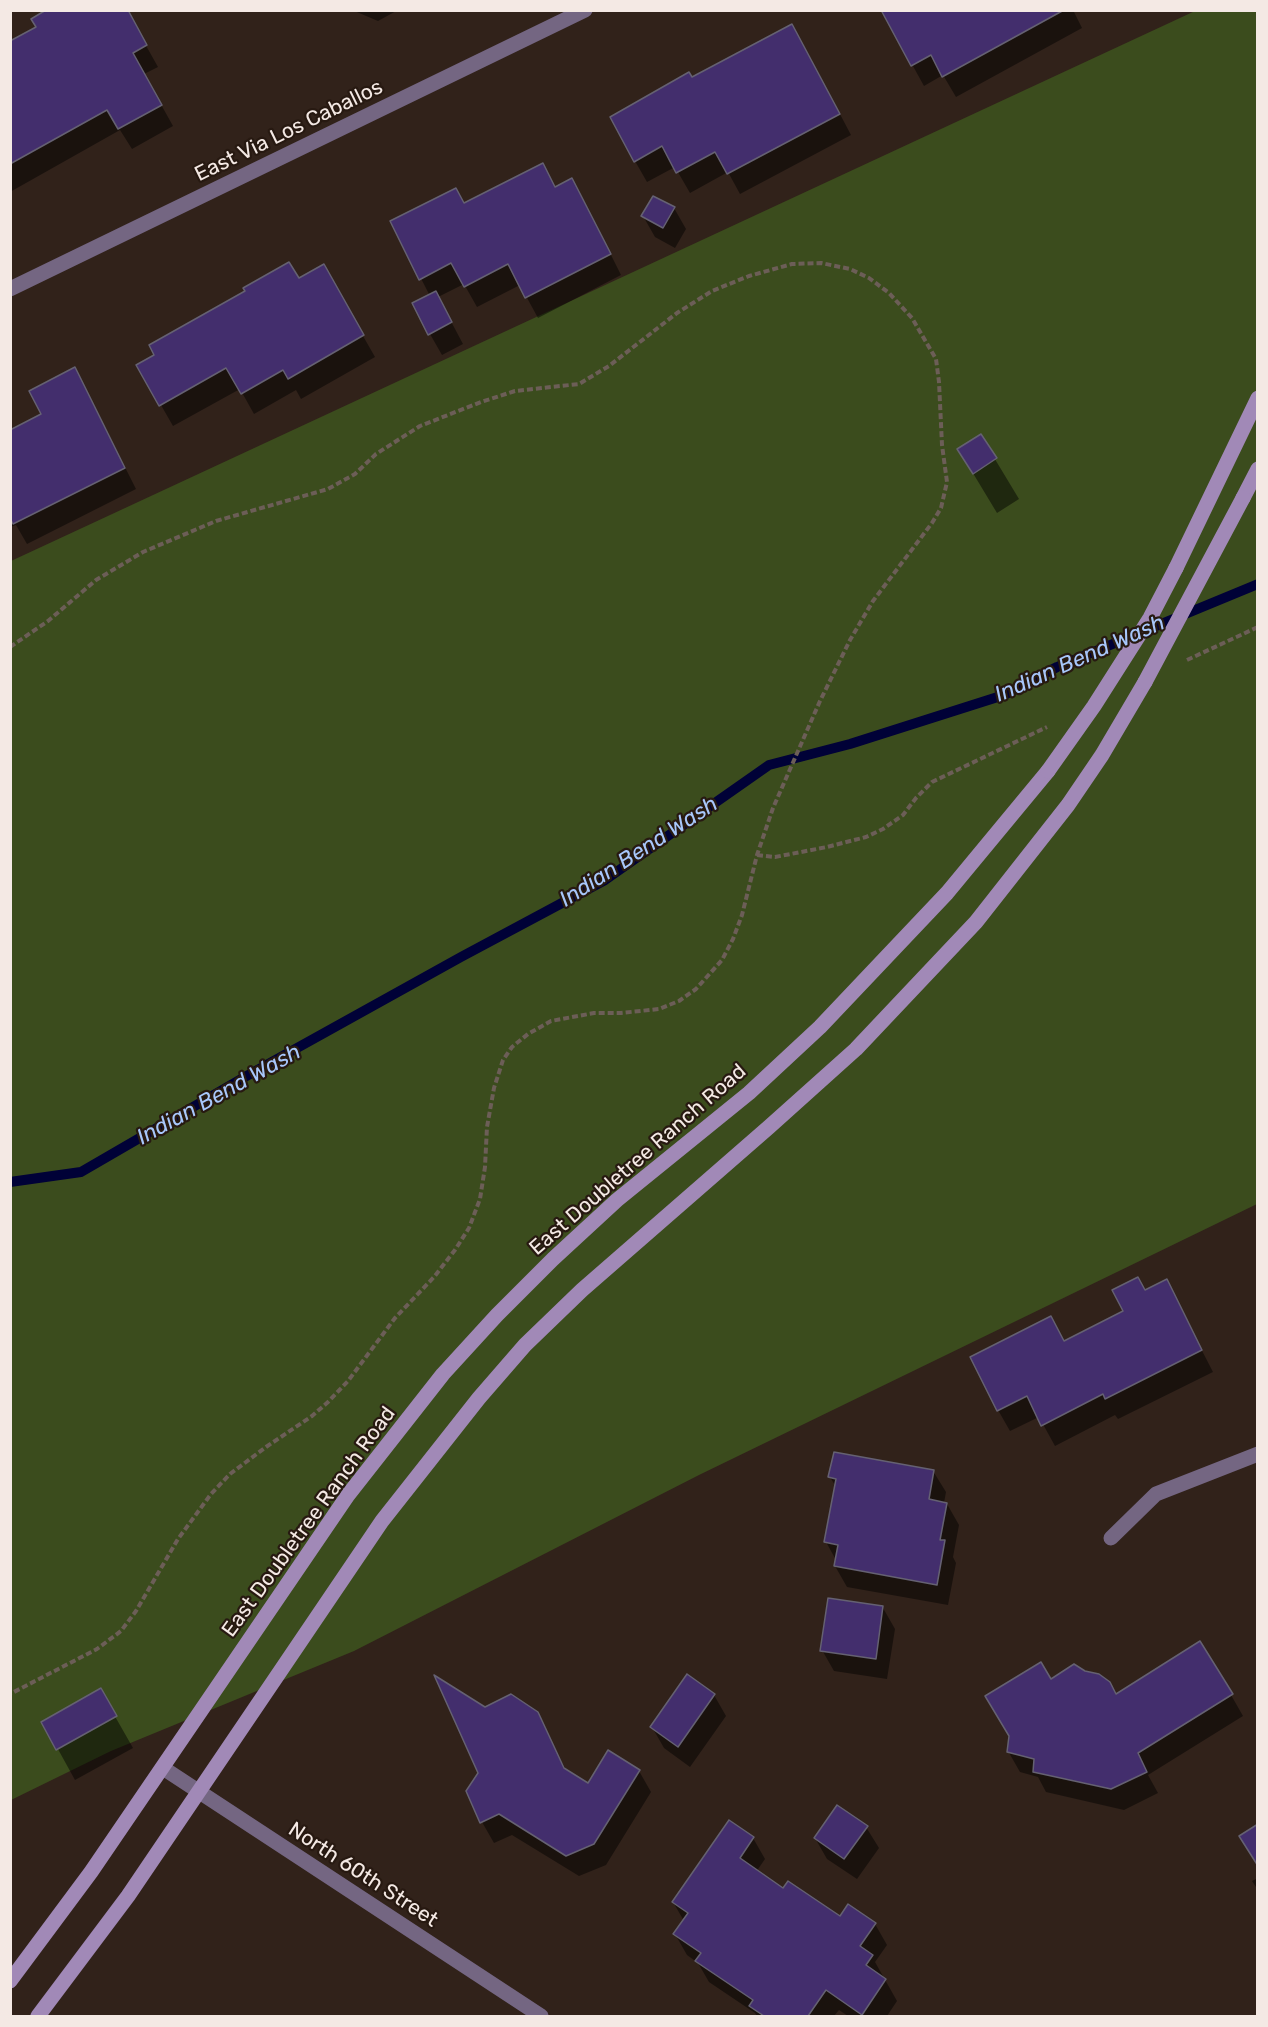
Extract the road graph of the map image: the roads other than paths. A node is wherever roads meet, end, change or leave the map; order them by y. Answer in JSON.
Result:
{"nodes":[{"id":1,"x":585,"y":10,"type":"edge"},
{"id":2,"x":10,"y":290,"type":"edge"},
{"id":3,"x":1257,"y":398,"type":"edge"},
{"id":4,"x":1257,"y":469,"type":"edge"},
{"id":5,"x":1257,"y":1454,"type":"edge"},
{"id":6,"x":1111,"y":1538,"type":"dead end"},
{"id":7,"x":163,"y":1768,"type":"junction"},
{"id":8,"x":199,"y":1792,"type":"junction"},
{"id":9,"x":10,"y":1981,"type":"edge"},
{"id":10,"x":38,"y":2016,"type":"edge"},
{"id":11,"x":541,"y":2016,"type":"edge"}],
"edges":[{"from":1,"to":2,"type":"street","name":"East Via Los Caballos"},
{"from":3,"to":7,"type":"main road","name":"East Doubletree Ranch Road","bridge":true},
{"from":4,"to":8,"type":"main road","bridge":true},
{"from":5,"to":6,"type":"street"},
{"from":7,"to":8,"type":"street","name":"North 60th Street"},
{"from":7,"to":9,"type":"main road","name":"East Doubletree Ranch Road"},
{"from":8,"to":10,"type":"main road"},
{"from":8,"to":11,"type":"street","name":"North 60th Street"}]}
